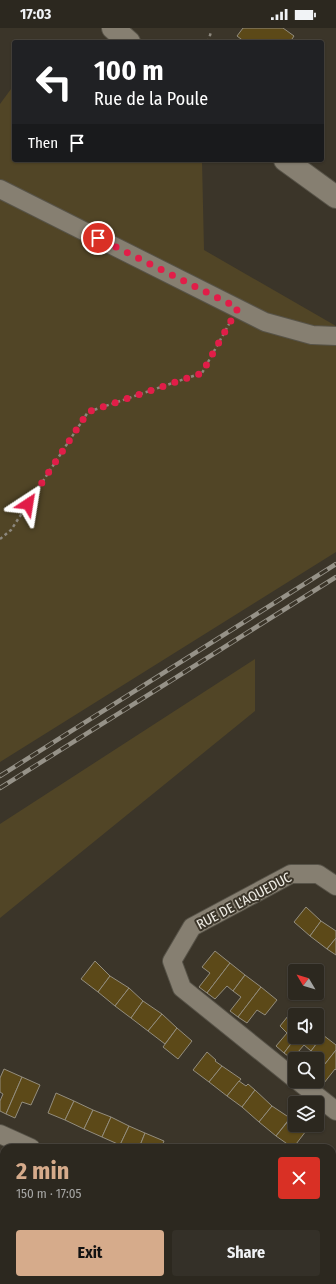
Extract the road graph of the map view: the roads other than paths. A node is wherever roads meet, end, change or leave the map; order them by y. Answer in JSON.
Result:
{"nodes":[{"id":1,"x":113,"y":28,"type":"edge"},
{"id":2,"x":127,"y":40,"type":"edge"},
{"id":3,"x":288,"y":162,"type":"edge"},
{"id":4,"x":0,"y":188,"type":"edge"},
{"id":5,"x":336,"y":197,"type":"edge"},
{"id":6,"x":336,"y":336,"type":"edge"},
{"id":7,"x":336,"y":886,"type":"edge"},
{"id":8,"x":288,"y":1073,"type":"edge"},
{"id":9,"x":307,"y":1088,"type":"edge"},
{"id":10,"x":336,"y":1111,"type":"edge"},
{"id":11,"x":0,"y":1134,"type":"edge"},
{"id":12,"x":22,"y":1144,"type":"edge"}],
"edges":[{"from":1,"to":2,"type":"street"},
{"from":3,"to":5,"type":"street"},
{"from":4,"to":6,"type":"street"},
{"from":7,"to":8,"type":"street","name":"RUE DE L'AQUEDUC"},
{"from":9,"to":10,"type":"street"},
{"from":11,"to":12,"type":"street"}]}
